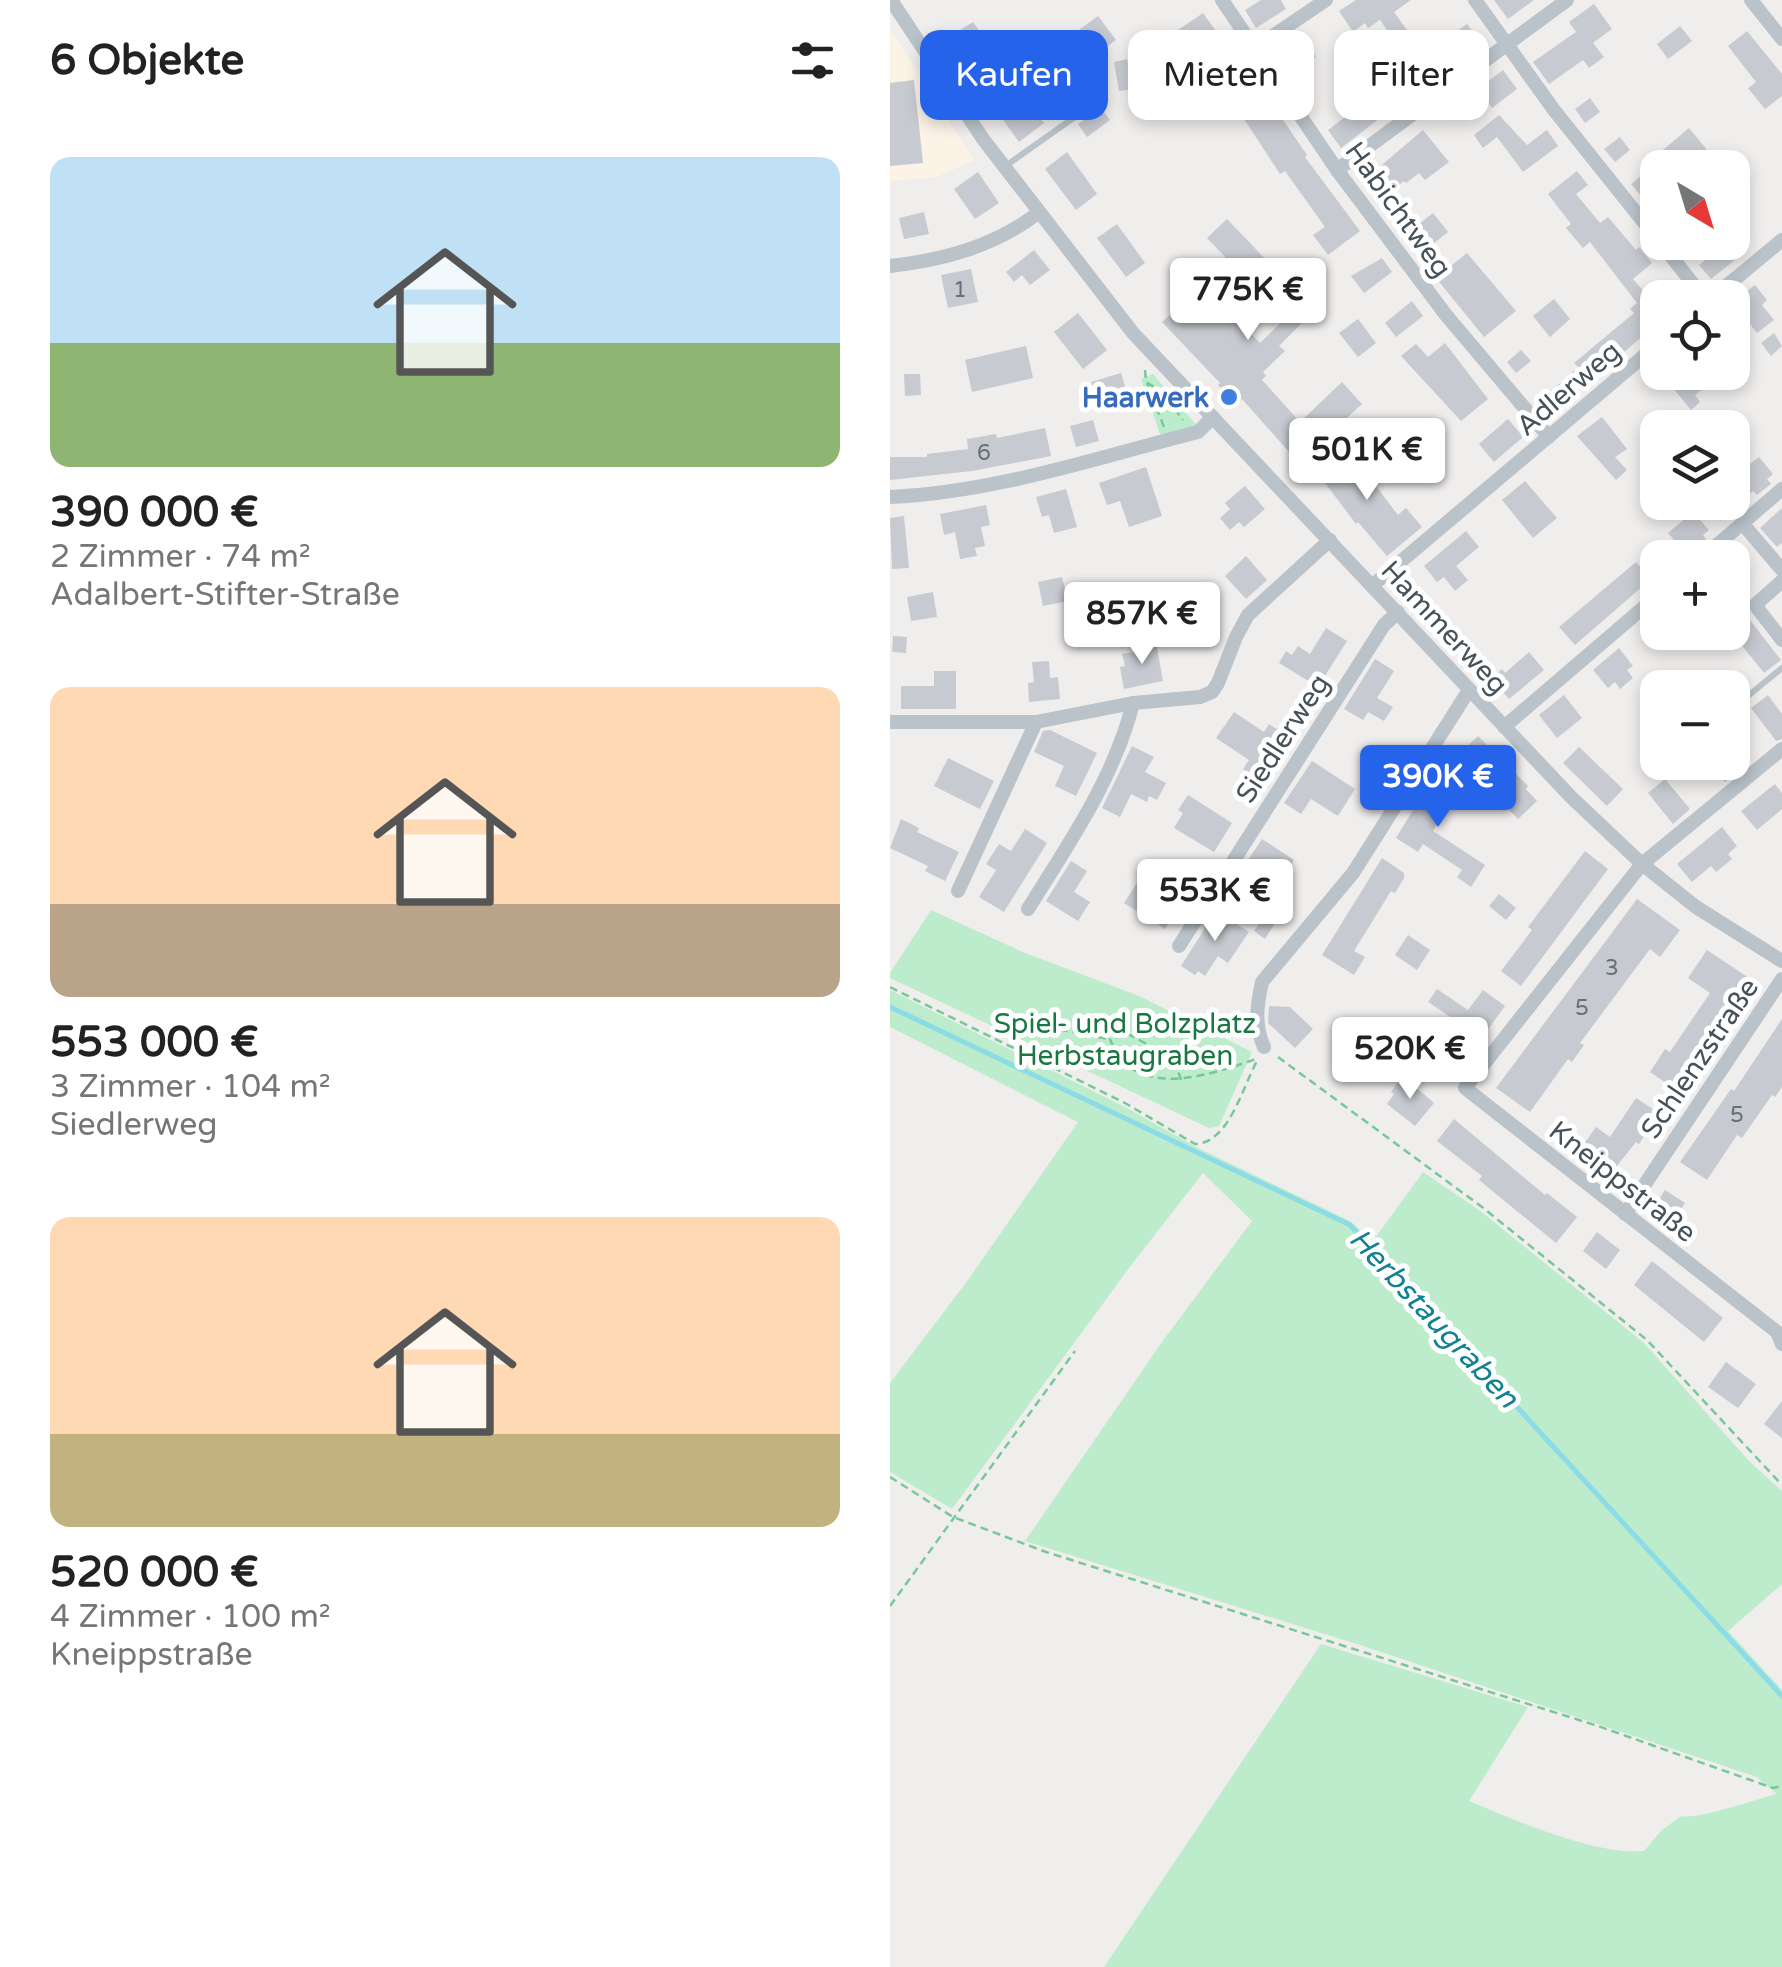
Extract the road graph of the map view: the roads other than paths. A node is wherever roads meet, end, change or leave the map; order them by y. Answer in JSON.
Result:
{"nodes":[{"id":1,"x":891,"y":0,"type":"edge"},
{"id":2,"x":1222,"y":0,"type":"edge"},
{"id":3,"x":1326,"y":0,"type":"edge"},
{"id":4,"x":1475,"y":0,"type":"edge"},
{"id":5,"x":1566,"y":0,"type":"edge"},
{"id":6,"x":1751,"y":0,"type":"edge"},
{"id":7,"x":1243,"y":30,"type":"edge"},
{"id":8,"x":1282,"y":30,"type":"edge"},
{"id":9,"x":1782,"y":39,"type":"edge"},
{"id":10,"x":1505,"y":45,"type":"junction"},
{"id":11,"x":1071,"y":120,"type":"edge"},
{"id":12,"x":1304,"y":120,"type":"edge"},
{"id":13,"x":1004,"y":167,"type":"junction"},
{"id":14,"x":1337,"y":170,"type":"junction"},
{"id":15,"x":1038,"y":213,"type":"junction"},
{"id":16,"x":1640,"y":217,"type":"edge"},
{"id":17,"x":1782,"y":240,"type":"edge"},
{"id":18,"x":1674,"y":260,"type":"edge"},
{"id":19,"x":890,"y":266,"type":"edge"},
{"id":20,"x":1690,"y":280,"type":"edge"},
{"id":21,"x":1734,"y":280,"type":"edge"},
{"id":22,"x":1640,"y":360,"type":"edge"},
{"id":23,"x":1213,"y":417,"type":"junction"},
{"id":24,"x":1549,"y":438,"type":"junction"},
{"id":25,"x":1782,"y":489,"type":"edge"},
{"id":26,"x":890,"y":497,"type":"edge"},
{"id":27,"x":1742,"y":523,"type":"junction"},
{"id":28,"x":1330,"y":540,"type":"junction"},
{"id":29,"x":1723,"y":540,"type":"edge"},
{"id":30,"x":1782,"y":570,"type":"edge"},
{"id":31,"x":1782,"y":581,"type":"edge"},
{"id":32,"x":1373,"y":585,"type":"junction"},
{"id":33,"x":1640,"y":611,"type":"edge"},
{"id":34,"x":1398,"y":612,"type":"junction"},
{"id":35,"x":1782,"y":640,"type":"edge"},
{"id":36,"x":1782,"y":668,"type":"edge"},
{"id":37,"x":1469,"y":690,"type":"junction"},
{"id":38,"x":1750,"y":695,"type":"edge"},
{"id":39,"x":1133,"y":703,"type":"junction"},
{"id":40,"x":890,"y":722,"type":"edge"},
{"id":41,"x":1036,"y":722,"type":"junction"},
{"id":42,"x":1504,"y":728,"type":"junction"},
{"id":43,"x":1782,"y":748,"type":"edge"},
{"id":44,"x":1642,"y":864,"type":"junction"},
{"id":45,"x":958,"y":892,"type":"dead end"},
{"id":46,"x":1028,"y":910,"type":"dead end"},
{"id":47,"x":1179,"y":946,"type":"dead end"},
{"id":48,"x":1782,"y":961,"type":"edge"},
{"id":49,"x":1782,"y":979,"type":"edge"},
{"id":50,"x":1264,"y":1047,"type":"road end"},
{"id":51,"x":1625,"y":1214,"type":"junction"},
{"id":52,"x":1782,"y":1344,"type":"edge"}],
"edges":[{"from":1,"to":13,"type":"street","name":"Hammerweg"},
{"from":2,"to":7,"type":"street","name":"Habichtweg"},
{"from":3,"to":8,"type":"street"},
{"from":4,"to":10,"type":"street"},
{"from":5,"to":10,"type":"street"},
{"from":6,"to":9,"type":"street"},
{"from":10,"to":14,"type":"street"},
{"from":10,"to":16,"type":"street"},
{"from":11,"to":13,"type":"lane"},
{"from":12,"to":14,"type":"street","name":"Habichtweg"},
{"from":13,"to":15,"type":"street","name":"Hammerweg"},
{"from":14,"to":24,"type":"street","name":"Habichtweg"},
{"from":15,"to":19,"type":"street"},
{"from":15,"to":23,"type":"street","name":"Hammerweg"},
{"from":17,"to":21,"type":"street"},
{"from":18,"to":20,"type":"street"},
{"from":22,"to":24,"type":"street","name":"Adlerweg"},
{"from":23,"to":26,"type":"street"},
{"from":23,"to":28,"type":"street","name":"Hammerweg"},
{"from":24,"to":32,"type":"street","name":"Adlerweg"},
{"from":25,"to":27,"type":"street"},
{"from":27,"to":29,"type":"street"},
{"from":27,"to":30,"type":"street"},
{"from":28,"to":32,"type":"street","name":"Hammerweg"},
{"from":28,"to":39,"type":"street"},
{"from":31,"to":35,"type":"street"},
{"from":32,"to":34,"type":"street","name":"Hammerweg"},
{"from":33,"to":42,"type":"street"},
{"from":34,"to":37,"type":"street","name":"Hammerweg"},
{"from":34,"to":47,"type":"street","name":"Siedlerweg"},
{"from":36,"to":38,"type":"lane"},
{"from":37,"to":42,"type":"street","name":"Hammerweg"},
{"from":37,"to":50,"type":"street"},
{"from":39,"to":41,"type":"street"},
{"from":39,"to":46,"type":"street"},
{"from":40,"to":41,"type":"street"},
{"from":41,"to":45,"type":"street"},
{"from":42,"to":44,"type":"street","name":"Hammerweg"},
{"from":43,"to":44,"type":"street"},
{"from":44,"to":48,"type":"street","name":"Hammerweg"},
{"from":44,"to":51,"type":"street","name":"Kneippstraße"},
{"from":49,"to":51,"type":"street","name":"Schlenzstraße"},
{"from":51,"to":52,"type":"street","name":"Kneippstraße"}]}
